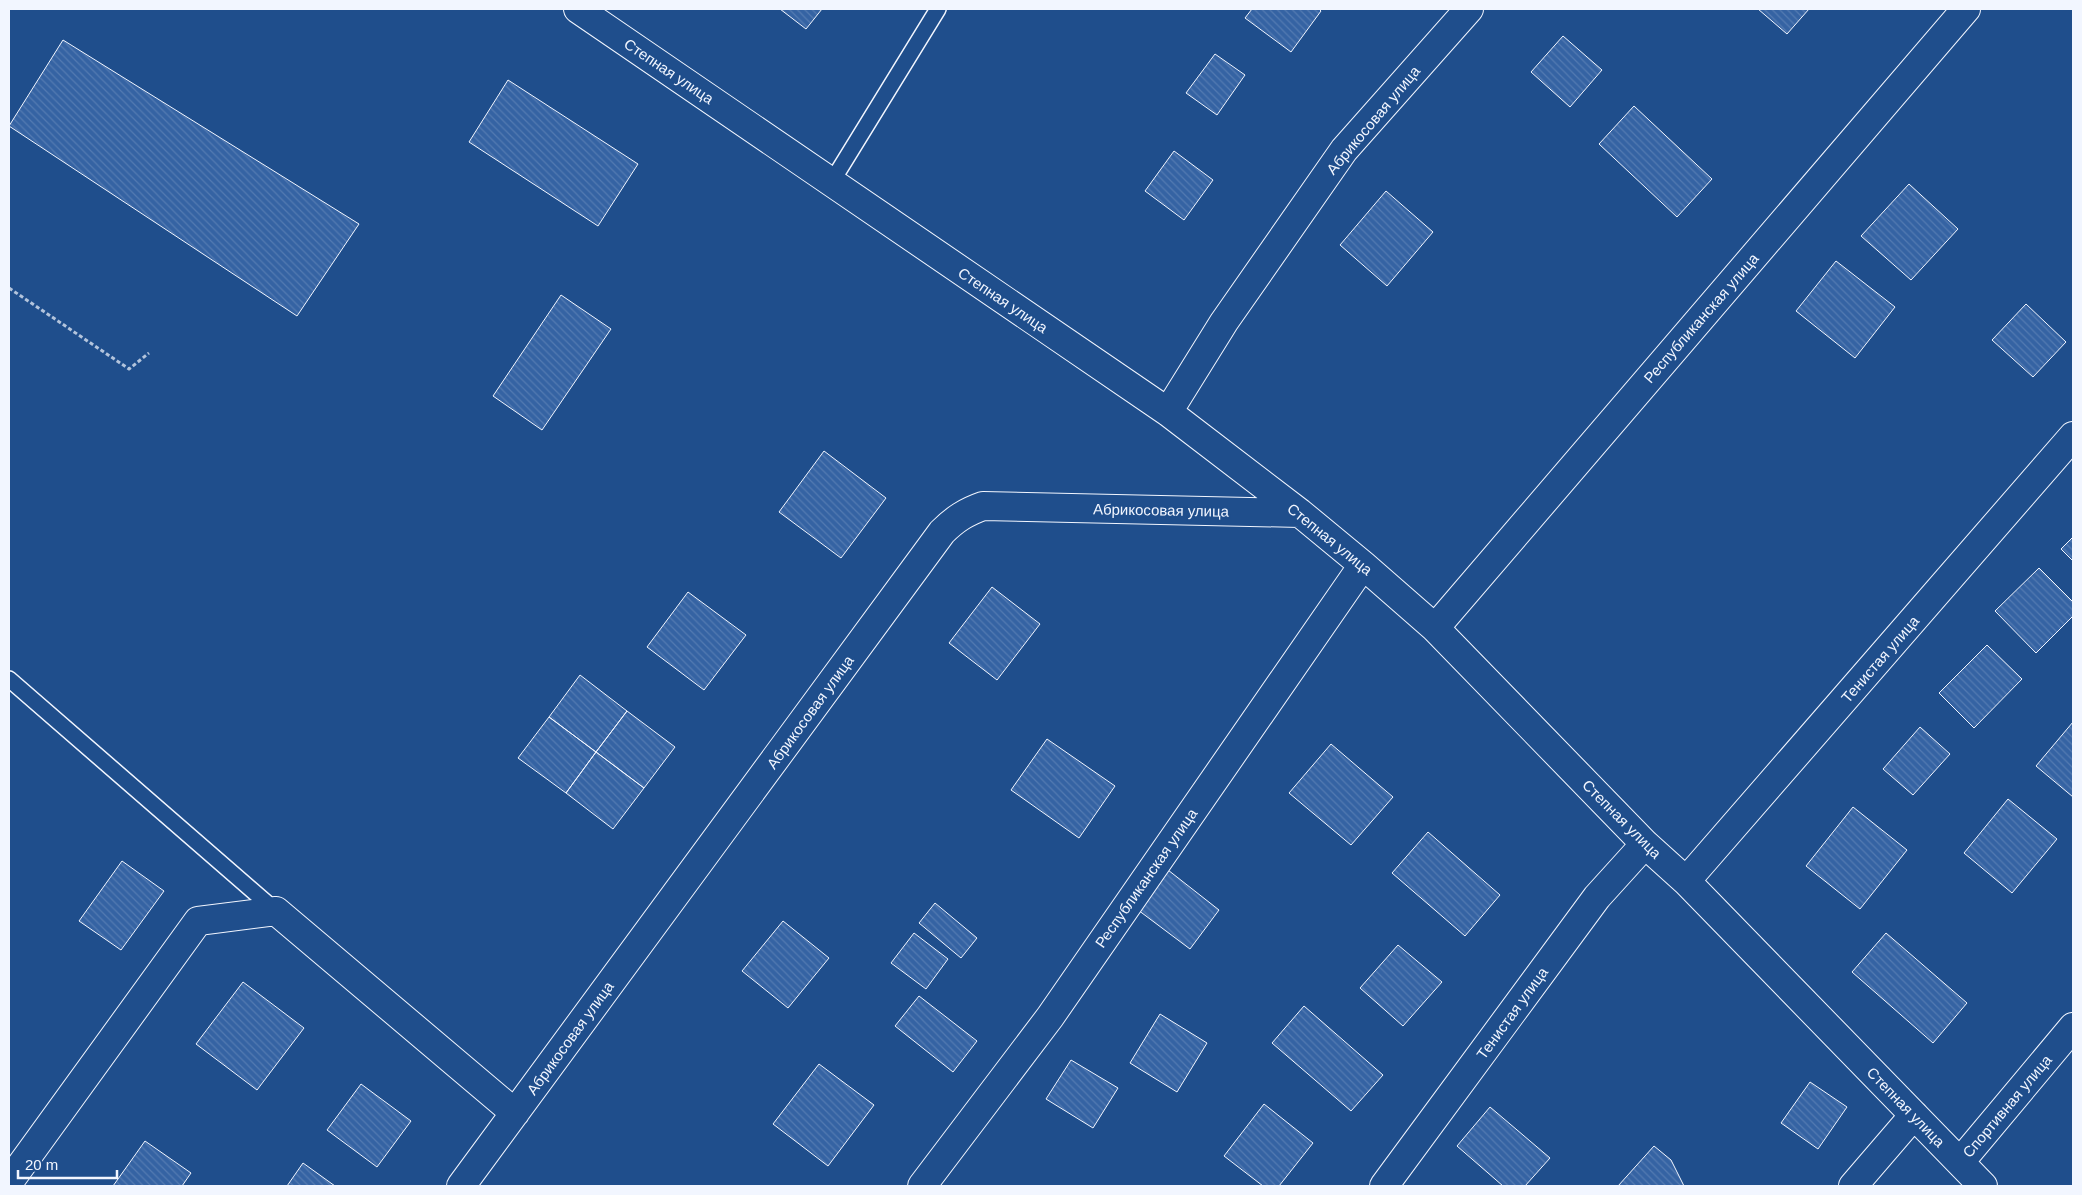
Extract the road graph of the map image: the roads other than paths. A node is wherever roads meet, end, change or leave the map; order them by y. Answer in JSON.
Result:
{"nodes":[{"id":1,"x":578,"y":9,"type":"edge"},
{"id":2,"x":938,"y":9,"type":"edge"},
{"id":3,"x":1469,"y":9,"type":"edge"},
{"id":4,"x":1966,"y":9,"type":"edge"},
{"id":5,"x":831,"y":183,"type":"junction"},
{"id":6,"x":1168,"y":412,"type":"junction"},
{"id":7,"x":2073,"y":436,"type":"edge"},
{"id":8,"x":1300,"y":513,"type":"junction"},
{"id":9,"x":1363,"y":564,"type":"junction"},
{"id":10,"x":1435,"y":628,"type":"junction"},
{"id":11,"x":9,"y":680,"type":"edge"},
{"id":12,"x":1645,"y":844,"type":"junction"},
{"id":13,"x":1686,"y":881,"type":"junction"},
{"id":14,"x":276,"y":911,"type":"junction"},
{"id":15,"x":2073,"y":1027,"type":"edge"},
{"id":16,"x":515,"y":1113,"type":"junction"},
{"id":17,"x":1914,"y":1115,"type":"junction"},
{"id":18,"x":1960,"y":1162,"type":"junction"},
{"id":19,"x":9,"y":1182,"type":"edge"},
{"id":20,"x":461,"y":1186,"type":"edge"},
{"id":21,"x":922,"y":1186,"type":"edge"},
{"id":22,"x":1384,"y":1186,"type":"edge"},
{"id":23,"x":1853,"y":1186,"type":"edge"},
{"id":24,"x":1983,"y":1186,"type":"edge"}],
"edges":[{"from":1,"to":5,"type":"street","name":"Степная улица"},
{"from":2,"to":5,"type":"lane"},
{"from":3,"to":6,"type":"street","name":"Абрикосовая улица"},
{"from":4,"to":10,"type":"street","name":"Республиканская улица"},
{"from":5,"to":6,"type":"street","name":"Степная улица"},
{"from":6,"to":8,"type":"street","name":"Степная улица"},
{"from":7,"to":13,"type":"street","name":"Тенистая улица"},
{"from":8,"to":9,"type":"street","name":"Степная улица"},
{"from":8,"to":16,"type":"street","name":"Абрикосовая улица"},
{"from":9,"to":10,"type":"street","name":"Степная улица"},
{"from":9,"to":21,"type":"street","name":"Республиканская улица"},
{"from":10,"to":12,"type":"street","name":"Степная улица"},
{"from":11,"to":14,"type":"lane"},
{"from":12,"to":13,"type":"street","name":"Степная улица"},
{"from":12,"to":22,"type":"street","name":"Тенистая улица"},
{"from":13,"to":17,"type":"street","name":"Степная улица"},
{"from":14,"to":16,"type":"street"},
{"from":14,"to":19,"type":"street"},
{"from":15,"to":18,"type":"street","name":"Спортивная улица"},
{"from":16,"to":20,"type":"street","name":"Абрикосовая улица"},
{"from":17,"to":18,"type":"street","name":"Степная улица"},
{"from":17,"to":23,"type":"street"},
{"from":18,"to":24,"type":"street","name":"Степная улица"}]}
